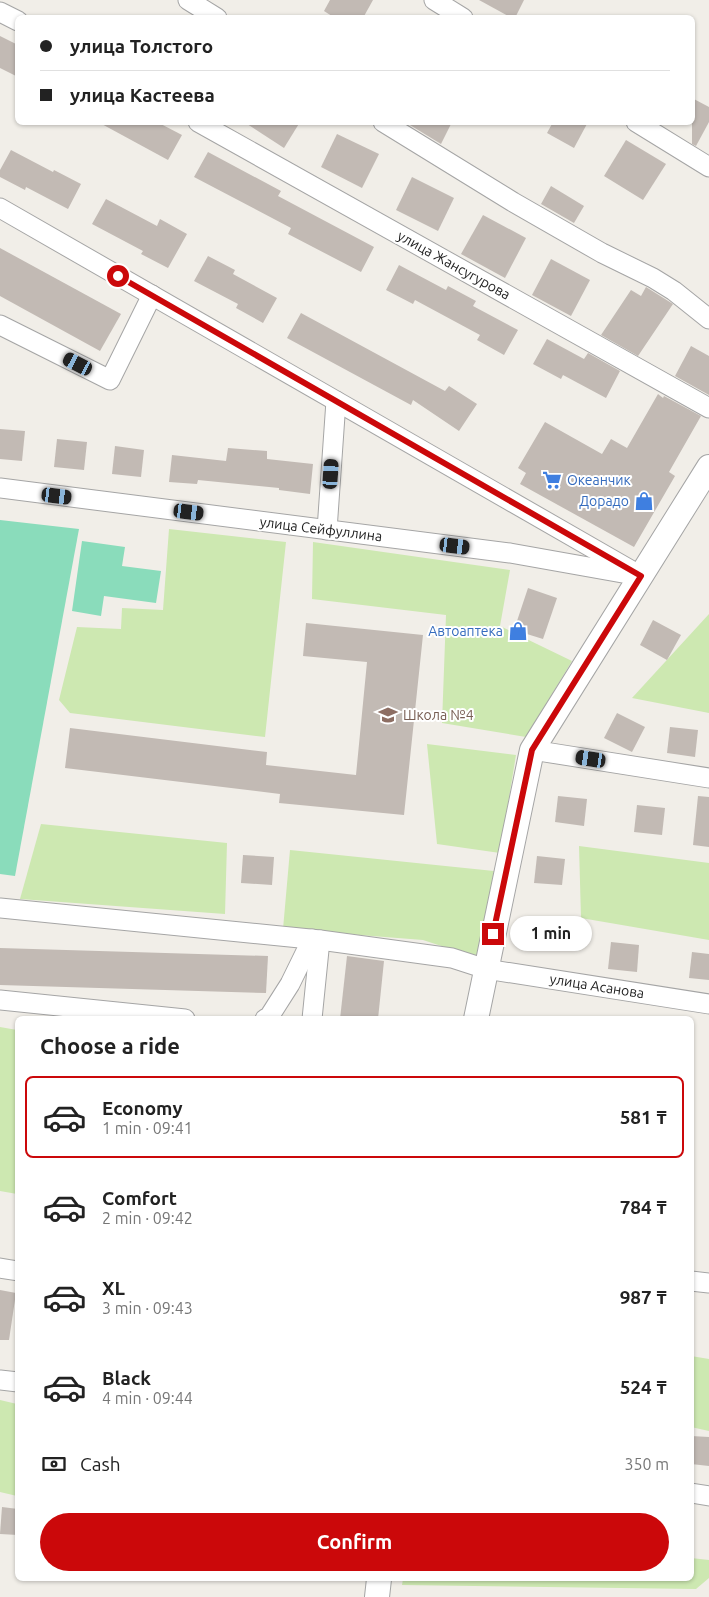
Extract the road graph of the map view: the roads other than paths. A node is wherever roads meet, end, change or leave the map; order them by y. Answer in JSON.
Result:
{"nodes":[{"id":1,"x":188,"y":0,"type":"edge"},
{"id":2,"x":434,"y":0,"type":"edge"},
{"id":3,"x":0,"y":12,"type":"edge"},
{"id":4,"x":212,"y":15,"type":"edge"},
{"id":5,"x":458,"y":15,"type":"edge"},
{"id":6,"x":15,"y":20,"type":"edge"},
{"id":7,"x":203,"y":125,"type":"edge"},
{"id":8,"x":388,"y":125,"type":"edge"},
{"id":9,"x":641,"y":125,"type":"edge"},
{"id":10,"x":709,"y":167,"type":"edge"},
{"id":11,"x":0,"y":208,"type":"edge"},
{"id":12,"x":152,"y":295,"type":"junction"},
{"id":13,"x":709,"y":319,"type":"edge"},
{"id":14,"x":0,"y":325,"type":"edge"},
{"id":15,"x":336,"y":401,"type":"junction"},
{"id":16,"x":709,"y":408,"type":"edge"},
{"id":17,"x":709,"y":467,"type":"edge"},
{"id":18,"x":0,"y":488,"type":"edge"},
{"id":19,"x":327,"y":530,"type":"junction"},
{"id":20,"x":641,"y":576,"type":"junction"},
{"id":21,"x":532,"y":750,"type":"junction"},
{"id":22,"x":709,"y":778,"type":"edge"},
{"id":23,"x":0,"y":908,"type":"edge"},
{"id":24,"x":316,"y":940,"type":"junction"},
{"id":25,"x":486,"y":969,"type":"junction"},
{"id":26,"x":0,"y":1000,"type":"edge"},
{"id":27,"x":709,"y":1004,"type":"edge"},
{"id":28,"x":157,"y":1016,"type":"edge"},
{"id":29,"x":269,"y":1016,"type":"edge"},
{"id":30,"x":312,"y":1016,"type":"edge"},
{"id":31,"x":477,"y":1016,"type":"edge"},
{"id":32,"x":0,"y":1268,"type":"edge"},
{"id":33,"x":15,"y":1270,"type":"edge"},
{"id":34,"x":694,"y":1280,"type":"edge"},
{"id":35,"x":709,"y":1283,"type":"edge"},
{"id":36,"x":0,"y":1380,"type":"edge"},
{"id":37,"x":15,"y":1382,"type":"edge"},
{"id":38,"x":694,"y":1494,"type":"edge"},
{"id":39,"x":709,"y":1496,"type":"edge"},
{"id":40,"x":379,"y":1581,"type":"edge"},
{"id":41,"x":377,"y":1597,"type":"edge"}],
"edges":[{"from":1,"to":4,"type":"street"},
{"from":2,"to":5,"type":"street"},
{"from":3,"to":6,"type":"street"},
{"from":7,"to":16,"type":"street","name":"улица Жансугурова"},
{"from":8,"to":13,"type":"street"},
{"from":9,"to":10,"type":"street"},
{"from":11,"to":12,"type":"street"},
{"from":12,"to":14,"type":"street"},
{"from":12,"to":15,"type":"street"},
{"from":15,"to":19,"type":"street"},
{"from":15,"to":20,"type":"street"},
{"from":17,"to":20,"type":"street"},
{"from":18,"to":19,"type":"street","name":"улица Сейфуллина"},
{"from":19,"to":20,"type":"street","name":"улица Сейфуллина"},
{"from":20,"to":21,"type":"street"},
{"from":21,"to":22,"type":"street"},
{"from":21,"to":25,"type":"street"},
{"from":23,"to":24,"type":"street","name":"улица Асанова"},
{"from":24,"to":25,"type":"street","name":"улица Асанова"},
{"from":24,"to":29,"type":"street"},
{"from":24,"to":30,"type":"street"},
{"from":25,"to":27,"type":"street","name":"улица Асанова"},
{"from":25,"to":31,"type":"street"},
{"from":26,"to":28,"type":"street"},
{"from":32,"to":33,"type":"street"},
{"from":34,"to":35,"type":"street"},
{"from":36,"to":37,"type":"street"},
{"from":38,"to":39,"type":"street"},
{"from":40,"to":41,"type":"street"}]}
